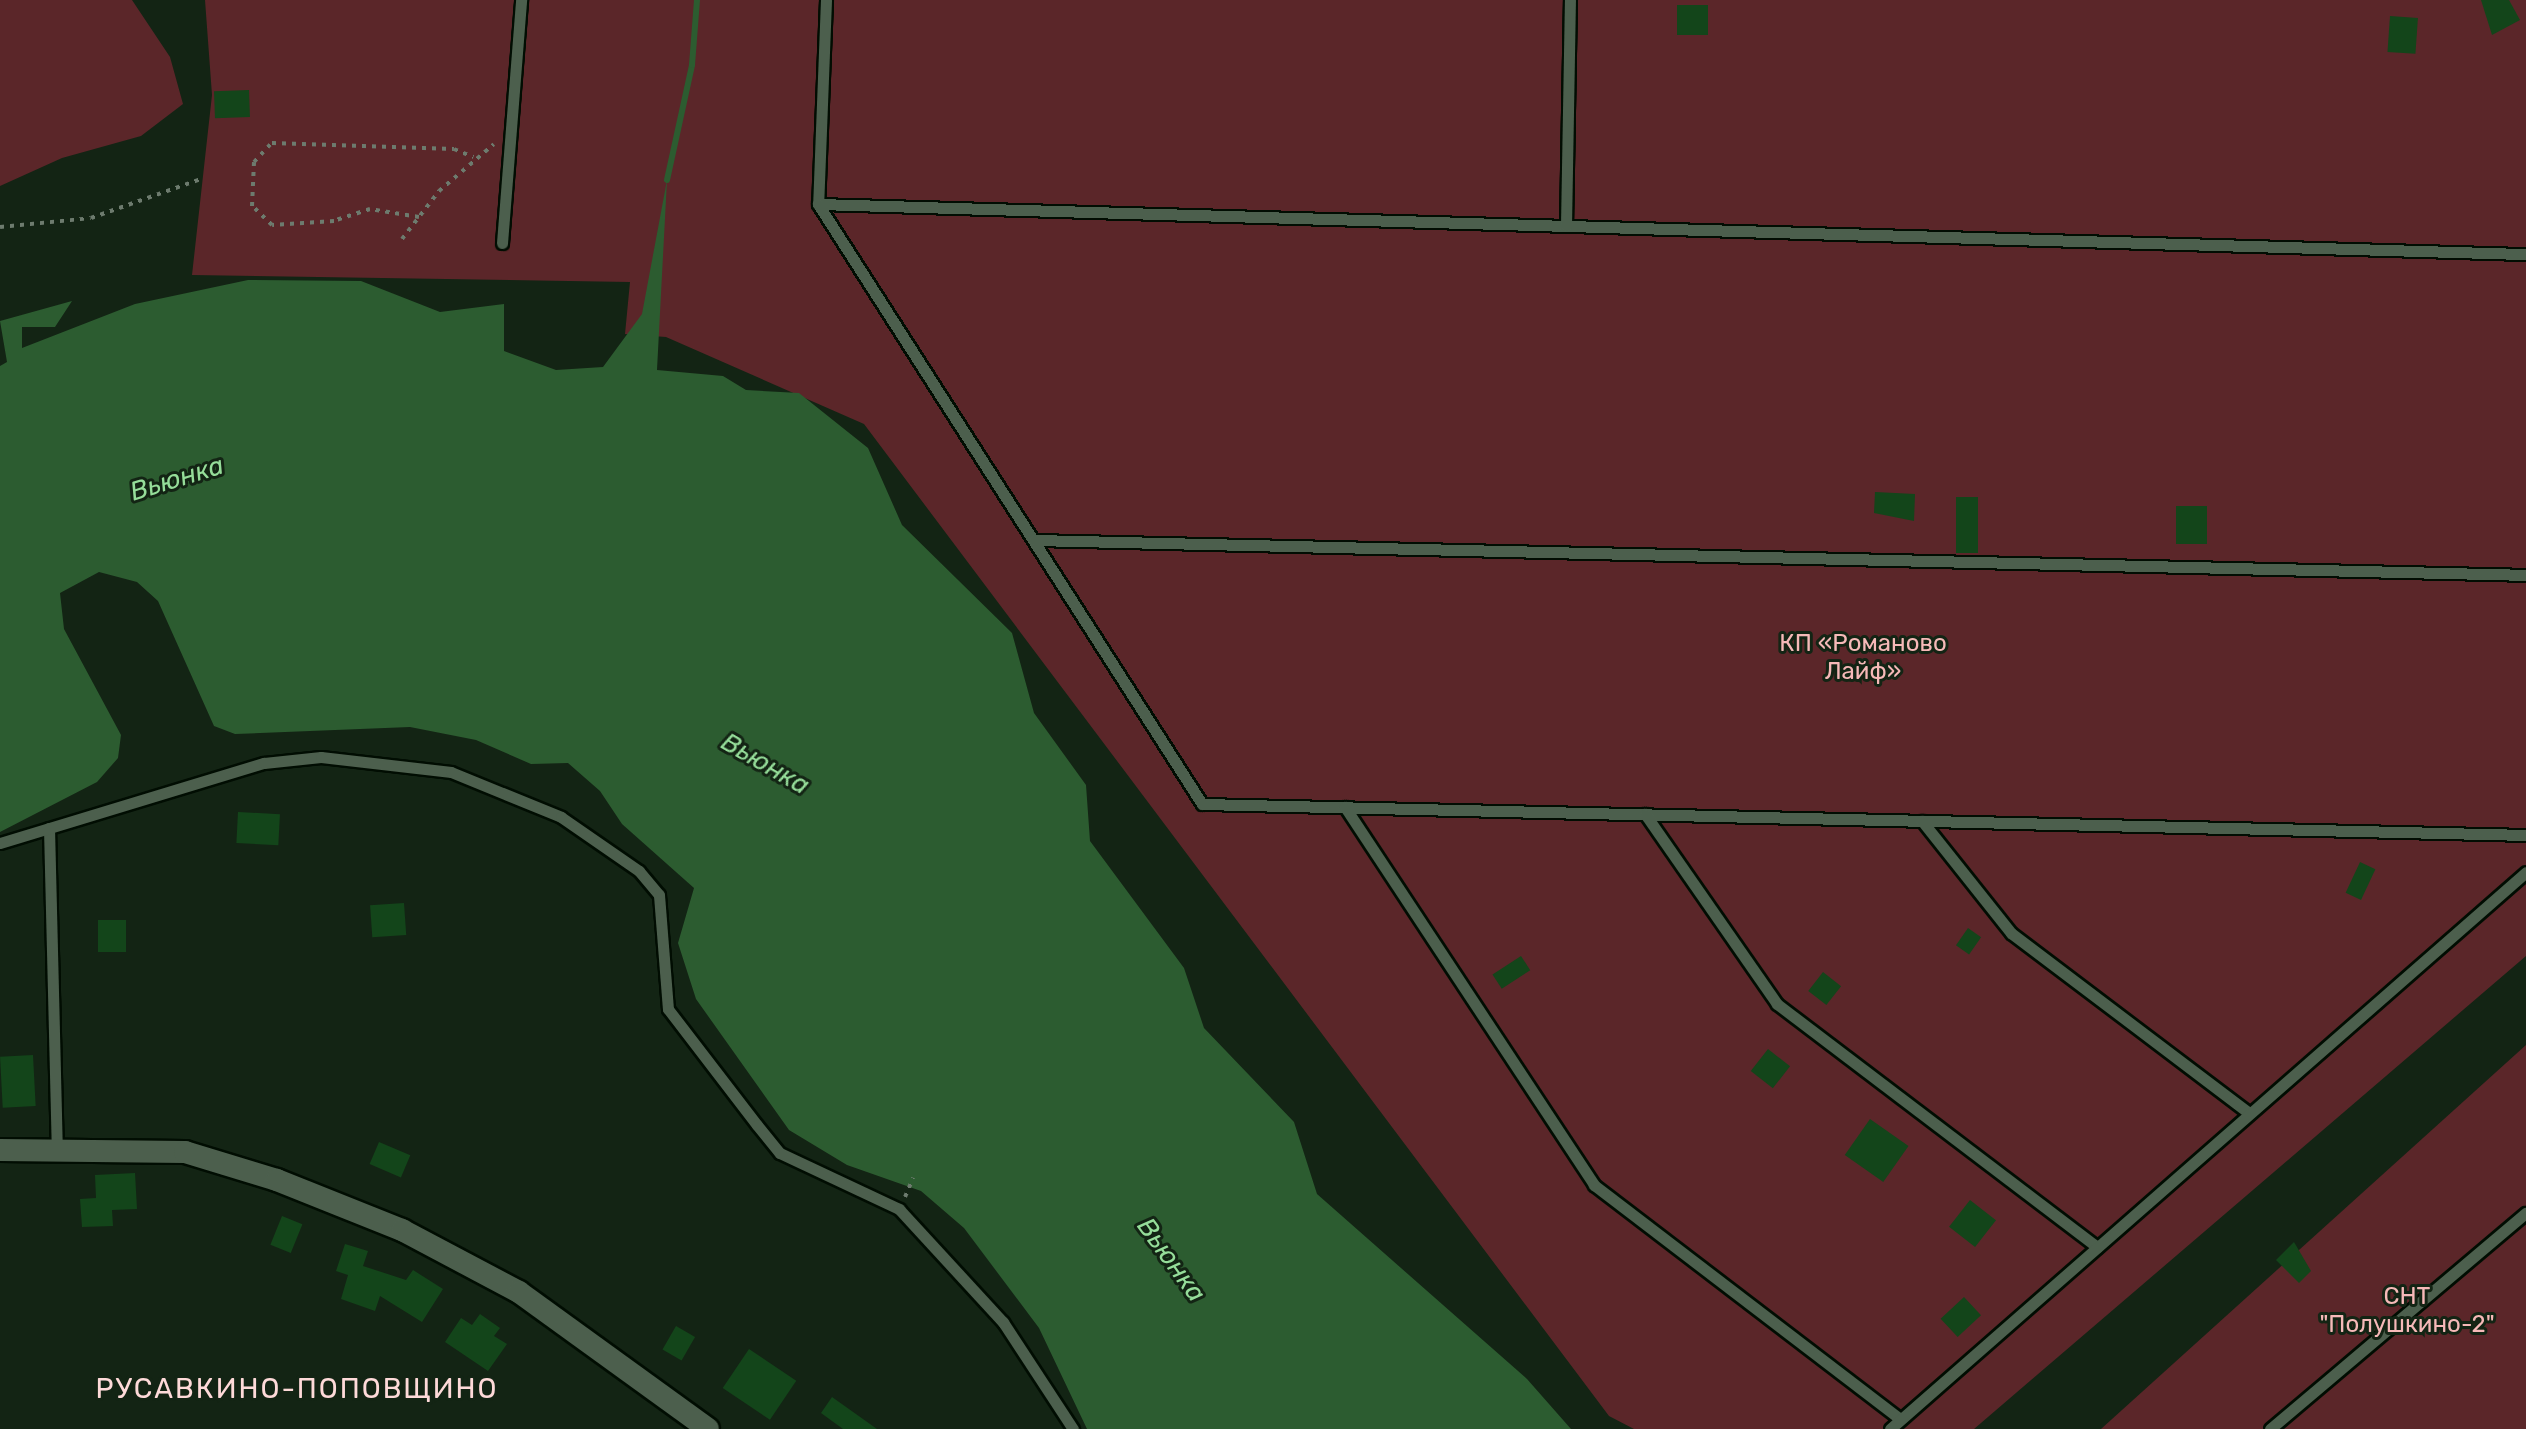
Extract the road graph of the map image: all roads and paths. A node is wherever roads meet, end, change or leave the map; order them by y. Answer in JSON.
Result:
{"nodes":[{"id":1,"x":521,"y":0,"type":"edge"},
{"id":2,"x":826,"y":0,"type":"edge"},
{"id":3,"x":1570,"y":0,"type":"edge"},
{"id":4,"x":510,"y":137,"type":"junction"},
{"id":5,"x":473,"y":157,"type":"junction"},
{"id":6,"x":201,"y":179,"type":"dead end"},
{"id":7,"x":818,"y":204,"type":"junction"},
{"id":8,"x":419,"y":217,"type":"junction"},
{"id":9,"x":1566,"y":226,"type":"junction"},
{"id":10,"x":0,"y":227,"type":"edge"},
{"id":11,"x":402,"y":239,"type":"dead end"},
{"id":12,"x":502,"y":243,"type":"dead end"},
{"id":13,"x":2526,"y":254,"type":"edge"},
{"id":14,"x":1034,"y":540,"type":"junction"},
{"id":15,"x":2526,"y":575,"type":"edge"},
{"id":16,"x":1345,"y":807,"type":"junction"},
{"id":17,"x":1645,"y":814,"type":"junction"},
{"id":18,"x":1922,"y":821,"type":"junction"},
{"id":19,"x":49,"y":828,"type":"junction"},
{"id":20,"x":2526,"y":835,"type":"edge"},
{"id":21,"x":0,"y":843,"type":"edge"},
{"id":22,"x":2526,"y":872,"type":"edge"},
{"id":23,"x":2249,"y":1113,"type":"junction"},
{"id":24,"x":0,"y":1150,"type":"edge"},
{"id":25,"x":57,"y":1150,"type":"junction"},
{"id":26,"x":913,"y":1178,"type":"dead end"},
{"id":27,"x":903,"y":1203,"type":"dead end"},
{"id":28,"x":2526,"y":1213,"type":"edge"},
{"id":29,"x":2097,"y":1247,"type":"junction"},
{"id":30,"x":1900,"y":1419,"type":"junction"},
{"id":31,"x":708,"y":1429,"type":"edge"},
{"id":32,"x":1073,"y":1429,"type":"edge"},
{"id":33,"x":1890,"y":1429,"type":"edge"},
{"id":34,"x":2270,"y":1429,"type":"edge"}],
"edges":[{"from":1,"to":4,"type":"lane"},
{"from":2,"to":7,"type":"lane"},
{"from":3,"to":9,"type":"lane"},
{"from":4,"to":5,"type":"path"},
{"from":4,"to":12,"type":"lane"},
{"from":5,"to":8,"type":"path"},
{"from":5,"to":8,"type":"path"},
{"from":6,"to":10,"type":"path"},
{"from":7,"to":9,"type":"lane"},
{"from":7,"to":14,"type":"lane"},
{"from":8,"to":11,"type":"path"},
{"from":9,"to":13,"type":"lane"},
{"from":14,"to":15,"type":"lane"},
{"from":14,"to":16,"type":"lane"},
{"from":16,"to":17,"type":"lane"},
{"from":16,"to":30,"type":"lane"},
{"from":17,"to":18,"type":"lane"},
{"from":17,"to":29,"type":"lane"},
{"from":18,"to":20,"type":"lane"},
{"from":18,"to":23,"type":"lane"},
{"from":19,"to":21,"type":"lane"},
{"from":19,"to":25,"type":"lane"},
{"from":19,"to":32,"type":"lane"},
{"from":22,"to":23,"type":"lane"},
{"from":23,"to":29,"type":"lane"},
{"from":24,"to":25,"type":"street"},
{"from":25,"to":31,"type":"street"},
{"from":26,"to":27,"type":"path"},
{"from":28,"to":34,"type":"lane"},
{"from":29,"to":30,"type":"lane"},
{"from":30,"to":33,"type":"lane"}]}
